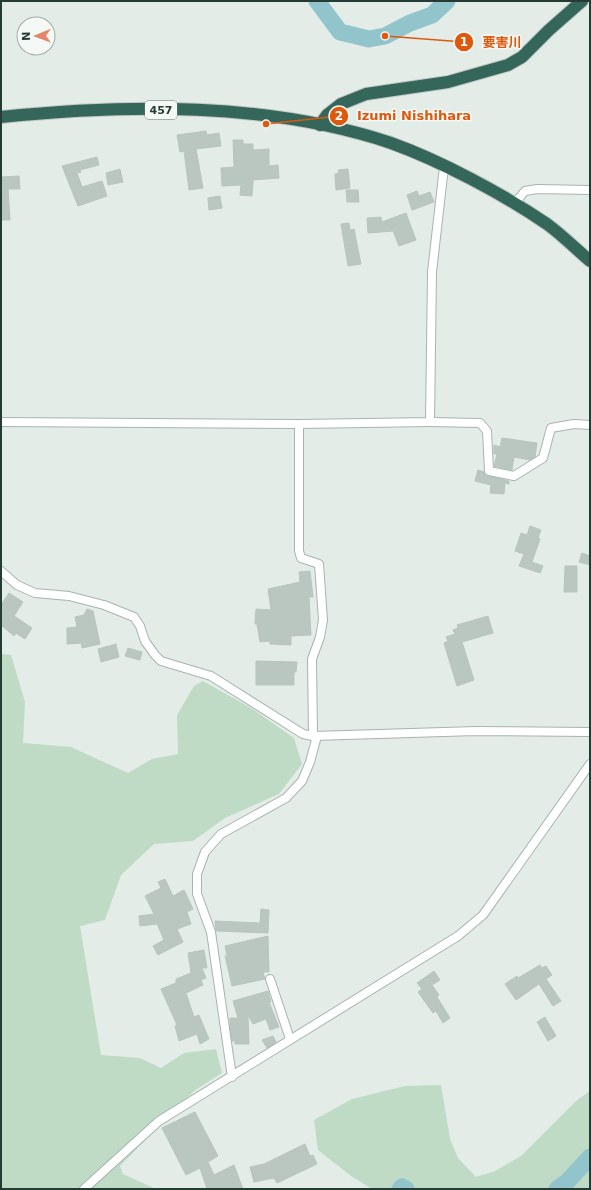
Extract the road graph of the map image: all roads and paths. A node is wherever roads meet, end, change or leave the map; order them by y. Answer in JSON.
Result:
{"nodes":[{"id":1,"x":582,"y":1,"type":"edge"},
{"id":2,"x":1,"y":117,"type":"edge"},
{"id":3,"x":320,"y":125,"type":"junction"},
{"id":4,"x":444,"y":167,"type":"junction"},
{"id":5,"x":590,"y":190,"type":"edge"},
{"id":6,"x":514,"y":204,"type":"junction"},
{"id":7,"x":590,"y":261,"type":"edge"},
{"id":8,"x":1,"y":422,"type":"edge"},
{"id":9,"x":430,"y":422,"type":"junction"},
{"id":10,"x":298,"y":424,"type":"junction"},
{"id":11,"x":590,"y":425,"type":"edge"},
{"id":12,"x":1,"y":570,"type":"edge"},
{"id":13,"x":590,"y":732,"type":"edge"},
{"id":14,"x":315,"y":736,"type":"junction"},
{"id":15,"x":590,"y":764,"type":"edge"},
{"id":16,"x":270,"y":979,"type":"dead end"},
{"id":17,"x":290,"y":1039,"type":"junction"},
{"id":18,"x":232,"y":1076,"type":"junction"},
{"id":19,"x":84,"y":1189,"type":"edge"}],
"edges":[{"from":1,"to":3,"type":"highway"},
{"from":2,"to":3,"type":"highway","number":"457"},
{"from":3,"to":4,"type":"highway","number":"457"},
{"from":4,"to":6,"type":"highway","number":"457"},
{"from":4,"to":9,"type":"street"},
{"from":5,"to":6,"type":"street"},
{"from":6,"to":7,"type":"highway","number":"457"},
{"from":8,"to":10,"type":"street"},
{"from":9,"to":10,"type":"street"},
{"from":9,"to":11,"type":"street"},
{"from":10,"to":14,"type":"street"},
{"from":12,"to":14,"type":"street"},
{"from":13,"to":14,"type":"street"},
{"from":14,"to":18,"type":"street"},
{"from":15,"to":17,"type":"street"},
{"from":16,"to":17,"type":"street"},
{"from":17,"to":18,"type":"street"},
{"from":18,"to":19,"type":"street"}]}
